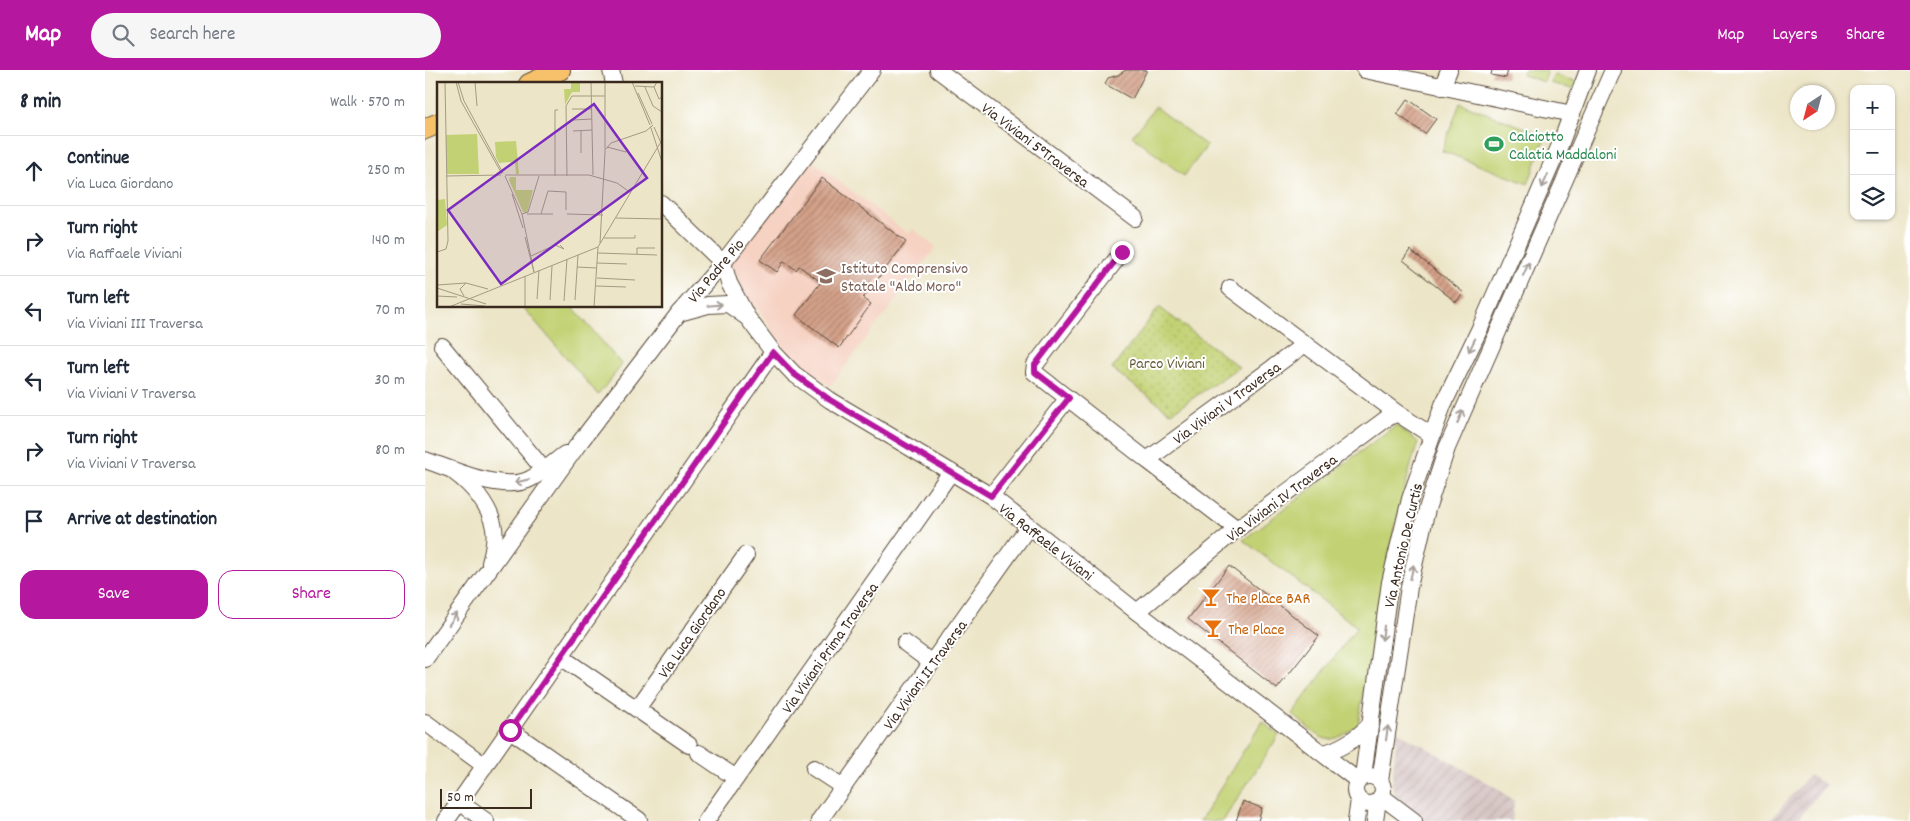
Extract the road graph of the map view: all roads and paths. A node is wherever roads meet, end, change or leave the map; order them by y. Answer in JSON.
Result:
{"nodes":[{"id":1,"x":560,"y":70,"type":"edge"},
{"id":2,"x":872,"y":70,"type":"edge"},
{"id":3,"x":938,"y":70,"type":"edge"},
{"id":4,"x":1365,"y":70,"type":"edge"},
{"id":5,"x":1449,"y":70,"type":"edge"},
{"id":6,"x":1588,"y":70,"type":"edge"},
{"id":7,"x":1613,"y":70,"type":"edge"},
{"id":8,"x":533,"y":82,"type":"edge"},
{"id":9,"x":1442,"y":87,"type":"junction"},
{"id":10,"x":1572,"y":114,"type":"junction"},
{"id":11,"x":437,"y":124,"type":"edge"},
{"id":12,"x":425,"y":129,"type":"edge"},
{"id":13,"x":663,"y":205,"type":"edge"},
{"id":14,"x":1135,"y":218,"type":"dead end"},
{"id":15,"x":1122,"y":252,"type":"dead end"},
{"id":16,"x":723,"y":263,"type":"junction"},
{"id":17,"x":1229,"y":288,"type":"dead end"},
{"id":18,"x":679,"y":313,"type":"junction"},
{"id":19,"x":747,"y":317,"type":"junction"},
{"id":20,"x":1481,"y":326,"type":"junction"},
{"id":21,"x":1497,"y":333,"type":"junction"},
{"id":22,"x":1305,"y":344,"type":"junction"},
{"id":23,"x":443,"y":346,"type":"dead end"},
{"id":24,"x":773,"y":352,"type":"junction"},
{"id":25,"x":1069,"y":398,"type":"junction"},
{"id":26,"x":1397,"y":413,"type":"junction"},
{"id":27,"x":1431,"y":435,"type":"junction"},
{"id":28,"x":577,"y":446,"type":"junction"},
{"id":29,"x":425,"y":460,"type":"edge"},
{"id":30,"x":1147,"y":460,"type":"junction"},
{"id":31,"x":446,"y":467,"type":"junction"},
{"id":32,"x":544,"y":470,"type":"junction"},
{"id":33,"x":951,"y":472,"type":"junction"},
{"id":34,"x":991,"y":496,"type":"junction"},
{"id":35,"x":1029,"y":526,"type":"junction"},
{"id":36,"x":1237,"y":529,"type":"junction"},
{"id":37,"x":746,"y":555,"type":"dead end"},
{"id":38,"x":489,"y":568,"type":"junction"},
{"id":39,"x":1137,"y":612,"type":"junction"},
{"id":40,"x":905,"y":643,"type":"dead end"},
{"id":41,"x":561,"y":657,"type":"junction"},
{"id":42,"x":425,"y":659,"type":"edge"},
{"id":43,"x":932,"y":663,"type":"junction"},
{"id":44,"x":637,"y":709,"type":"junction"},
{"id":45,"x":425,"y":722,"type":"edge"},
{"id":46,"x":1371,"y":724,"type":"junction"},
{"id":47,"x":510,"y":730,"type":"junction"},
{"id":48,"x":1323,"y":753,"type":"junction"},
{"id":49,"x":485,"y":766,"type":"junction"},
{"id":50,"x":814,"y":768,"type":"dead end"},
{"id":51,"x":736,"y":778,"type":"junction"},
{"id":52,"x":1360,"y":778,"type":"junction"},
{"id":53,"x":843,"y":787,"type":"junction"},
{"id":54,"x":1380,"y":793,"type":"junction"},
{"id":55,"x":1359,"y":800,"type":"junction"},
{"id":56,"x":459,"y":802,"type":"junction"},
{"id":57,"x":639,"y":820,"type":"edge"},
{"id":58,"x":446,"y":821,"type":"edge"},
{"id":59,"x":486,"y":821,"type":"edge"},
{"id":60,"x":706,"y":821,"type":"edge"},
{"id":61,"x":819,"y":821,"type":"edge"},
{"id":62,"x":1356,"y":821,"type":"edge"},
{"id":63,"x":1375,"y":821,"type":"edge"},
{"id":64,"x":1414,"y":821,"type":"edge"}],
"edges":[{"from":1,"to":8,"type":"main road"},
{"from":2,"to":16,"type":"street","name":"Via Padre Pio"},
{"from":3,"to":14,"type":"street","name":"Via Viviani 5°Traversa"},
{"from":4,"to":9,"type":"street"},
{"from":5,"to":9,"type":"street"},
{"from":6,"to":10,"type":"street","name":"Via Antonio De Curtis"},
{"from":21,"to":7,"type":"street","name":"Via Antonio De Curtis","one_way":true},
{"from":9,"to":10,"type":"street"},
{"from":10,"to":20,"type":"street","name":"Via Antonio De Curtis","one_way":true},
{"from":11,"to":12,"type":"main road"},
{"from":13,"to":16,"type":"street","name":"Via Raffaele Viviani"},
{"from":15,"to":25,"type":"street"},
{"from":16,"to":18,"type":"street","name":"Via Padre Pio"},
{"from":16,"to":19,"type":"street","name":"Via Raffaele Viviani"},
{"from":17,"to":22,"type":"street"},
{"from":18,"to":19,"type":"street","name":"Via Raffaele Viviani","one_way":true},
{"from":18,"to":28,"type":"street","name":"Via Padre Pio"},
{"from":19,"to":24,"type":"street","name":"Via Raffaele Viviani"},
{"from":20,"to":21,"type":"street"},
{"from":20,"to":27,"type":"street","name":"Via Antonio De Curtis","one_way":true},
{"from":54,"to":21,"type":"street","name":"Via Antonio De Curtis","one_way":true},
{"from":22,"to":26,"type":"street"},
{"from":22,"to":30,"type":"street","name":"Via Viviani V Traversa"},
{"from":23,"to":32,"type":"street"},
{"from":24,"to":33,"type":"street","name":"Via Raffaele Viviani"},
{"from":24,"to":41,"type":"street"},
{"from":25,"to":30,"type":"street"},
{"from":25,"to":34,"type":"street"},
{"from":26,"to":27,"type":"street"},
{"from":26,"to":36,"type":"street","name":"Via Viviani IV Traversa"},
{"from":27,"to":46,"type":"street","name":"Via Antonio De Curtis","one_way":true},
{"from":28,"to":32,"type":"street"},
{"from":28,"to":38,"type":"street","name":"Via Padre Pio"},
{"from":29,"to":31,"type":"street"},
{"from":30,"to":36,"type":"street"},
{"from":32,"to":31,"type":"street","one_way":true},
{"from":31,"to":38,"type":"street"},
{"from":33,"to":34,"type":"street","name":"Via Raffaele Viviani"},
{"from":33,"to":51,"type":"street","name":"Via Viviani Prima Traversa"},
{"from":34,"to":35,"type":"street","name":"Via Raffaele Viviani"},
{"from":35,"to":39,"type":"street","name":"Via Raffaele Viviani"},
{"from":35,"to":43,"type":"street","name":"Via Viviani II Traversa"},
{"from":36,"to":39,"type":"street","name":"Via Viviani IV Traversa"},
{"from":37,"to":44,"type":"street","name":"Via Luca Giordano"},
{"from":42,"to":38,"type":"street","name":"Via Padre Pio","one_way":true},
{"from":39,"to":48,"type":"street","name":"Via Raffaele Viviani"},
{"from":40,"to":43,"type":"street"},
{"from":41,"to":44,"type":"street"},
{"from":41,"to":47,"type":"street"},
{"from":43,"to":53,"type":"street","name":"Via Viviani II Traversa"},
{"from":44,"to":51,"type":"street"},
{"from":45,"to":49,"type":"street"},
{"from":46,"to":48,"type":"street"},
{"from":46,"to":52,"type":"street","name":"Via Antonio De Curtis"},
{"from":47,"to":49,"type":"street"},
{"from":47,"to":57,"type":"street"},
{"from":48,"to":52,"type":"street","name":"Via Raffaele Viviani"},
{"from":49,"to":56,"type":"street"},
{"from":50,"to":53,"type":"street"},
{"from":51,"to":60,"type":"street","name":"Via Viviani Prima Traversa"},
{"from":52,"to":54,"type":"street"},
{"from":52,"to":55,"type":"street","name":"Via Antonio De Curtis"},
{"from":53,"to":61,"type":"street","name":"Via Viviani II Traversa"},
{"from":54,"to":55,"type":"street"},
{"from":54,"to":63,"type":"street","name":"Via Antonio De Curtis"},
{"from":54,"to":64,"type":"street"},
{"from":55,"to":62,"type":"street","name":"Via Antonio De Curtis"},
{"from":56,"to":58,"type":"street"},
{"from":56,"to":59,"type":"street"}]}
